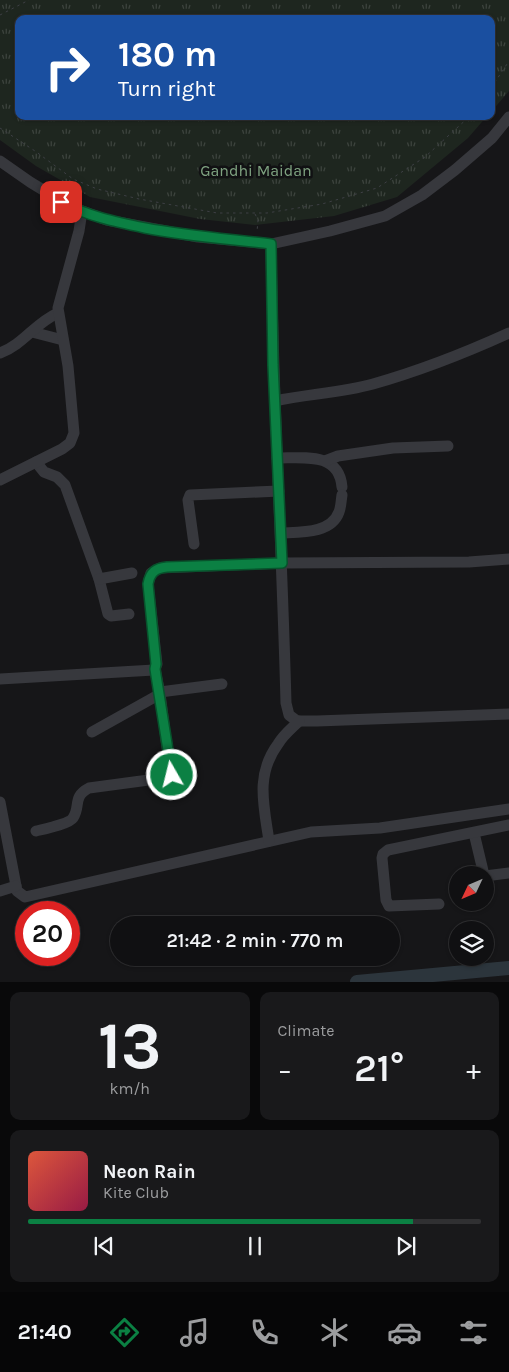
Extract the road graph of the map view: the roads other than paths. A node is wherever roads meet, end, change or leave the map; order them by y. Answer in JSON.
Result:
{"nodes":[{"id":1,"x":509,"y":117,"type":"edge"},
{"id":2,"x":0,"y":160,"type":"edge"},
{"id":3,"x":82,"y":211,"type":"junction"},
{"id":4,"x":271,"y":244,"type":"junction"},
{"id":5,"x":58,"y":313,"type":"junction"},
{"id":6,"x":32,"y":332,"type":"junction"},
{"id":7,"x":509,"y":333,"type":"edge"},
{"id":8,"x":63,"y":340,"type":"junction"},
{"id":9,"x":0,"y":352,"type":"edge"},
{"id":10,"x":274,"y":401,"type":"junction"},
{"id":11,"x":448,"y":446,"type":"dead end"},
{"id":12,"x":277,"y":458,"type":"junction"},
{"id":13,"x":325,"y":461,"type":"junction"},
{"id":14,"x":36,"y":462,"type":"junction"},
{"id":15,"x":0,"y":480,"type":"edge"},
{"id":16,"x":279,"y":490,"type":"junction"},
{"id":17,"x":281,"y":533,"type":"junction"},
{"id":18,"x":194,"y":544,"type":"dead end"},
{"id":19,"x":509,"y":559,"type":"edge"},
{"id":20,"x":282,"y":563,"type":"junction"},
{"id":21,"x":132,"y":573,"type":"dead end"},
{"id":22,"x":99,"y":579,"type":"junction"},
{"id":23,"x":129,"y":614,"type":"dead end"},
{"id":24,"x":155,"y":669,"type":"junction"},
{"id":25,"x":0,"y":680,"type":"edge"},
{"id":26,"x":222,"y":684,"type":"dead end"},
{"id":27,"x":160,"y":693,"type":"junction"},
{"id":28,"x":509,"y":714,"type":"edge"},
{"id":29,"x":299,"y":721,"type":"junction"},
{"id":30,"x":92,"y":732,"type":"dead end"},
{"id":31,"x":0,"y":802,"type":"edge"},
{"id":32,"x":509,"y":809,"type":"edge"},
{"id":33,"x":469,"y":815,"type":"junction"},
{"id":34,"x":509,"y":825,"type":"edge"},
{"id":35,"x":36,"y":831,"type":"dead end"},
{"id":36,"x":472,"y":833,"type":"junction"},
{"id":37,"x":268,"y":841,"type":"junction"},
{"id":38,"x":481,"y":866,"type":"edge"},
{"id":39,"x":509,"y":874,"type":"edge"},
{"id":40,"x":494,"y":875,"type":"edge"},
{"id":41,"x":16,"y":886,"type":"junction"},
{"id":42,"x":0,"y":891,"type":"edge"},
{"id":43,"x":439,"y":904,"type":"dead end"}],
"edges":[{"from":1,"to":4,"type":"street"},
{"from":2,"to":3,"type":"street"},
{"from":3,"to":4,"type":"street"},
{"from":3,"to":5,"type":"street"},
{"from":4,"to":10,"type":"street"},
{"from":5,"to":6,"type":"street"},
{"from":5,"to":8,"type":"street"},
{"from":6,"to":8,"type":"street"},
{"from":6,"to":9,"type":"street"},
{"from":7,"to":10,"type":"street"},
{"from":8,"to":14,"type":"street"},
{"from":10,"to":12,"type":"street"},
{"from":11,"to":13,"type":"street"},
{"from":12,"to":13,"type":"street"},
{"from":12,"to":16,"type":"street"},
{"from":13,"to":17,"type":"street"},
{"from":14,"to":15,"type":"street"},
{"from":14,"to":22,"type":"street"},
{"from":16,"to":17,"type":"street"},
{"from":16,"to":18,"type":"street"},
{"from":17,"to":20,"type":"street"},
{"from":19,"to":20,"type":"street"},
{"from":20,"to":24,"type":"street"},
{"from":20,"to":29,"type":"street"},
{"from":21,"to":22,"type":"street"},
{"from":22,"to":23,"type":"street"},
{"from":24,"to":25,"type":"street"},
{"from":24,"to":27,"type":"street"},
{"from":26,"to":27,"type":"street"},
{"from":27,"to":30,"type":"street"},
{"from":27,"to":35,"type":"street"},
{"from":28,"to":29,"type":"street"},
{"from":29,"to":37,"type":"street"},
{"from":31,"to":41,"type":"street"},
{"from":32,"to":33,"type":"street"},
{"from":33,"to":36,"type":"street"},
{"from":33,"to":37,"type":"street"},
{"from":34,"to":36,"type":"street"},
{"from":36,"to":38,"type":"street"},
{"from":36,"to":43,"type":"street"},
{"from":37,"to":41,"type":"street"},
{"from":39,"to":40,"type":"street"},
{"from":41,"to":42,"type":"street"}]}
